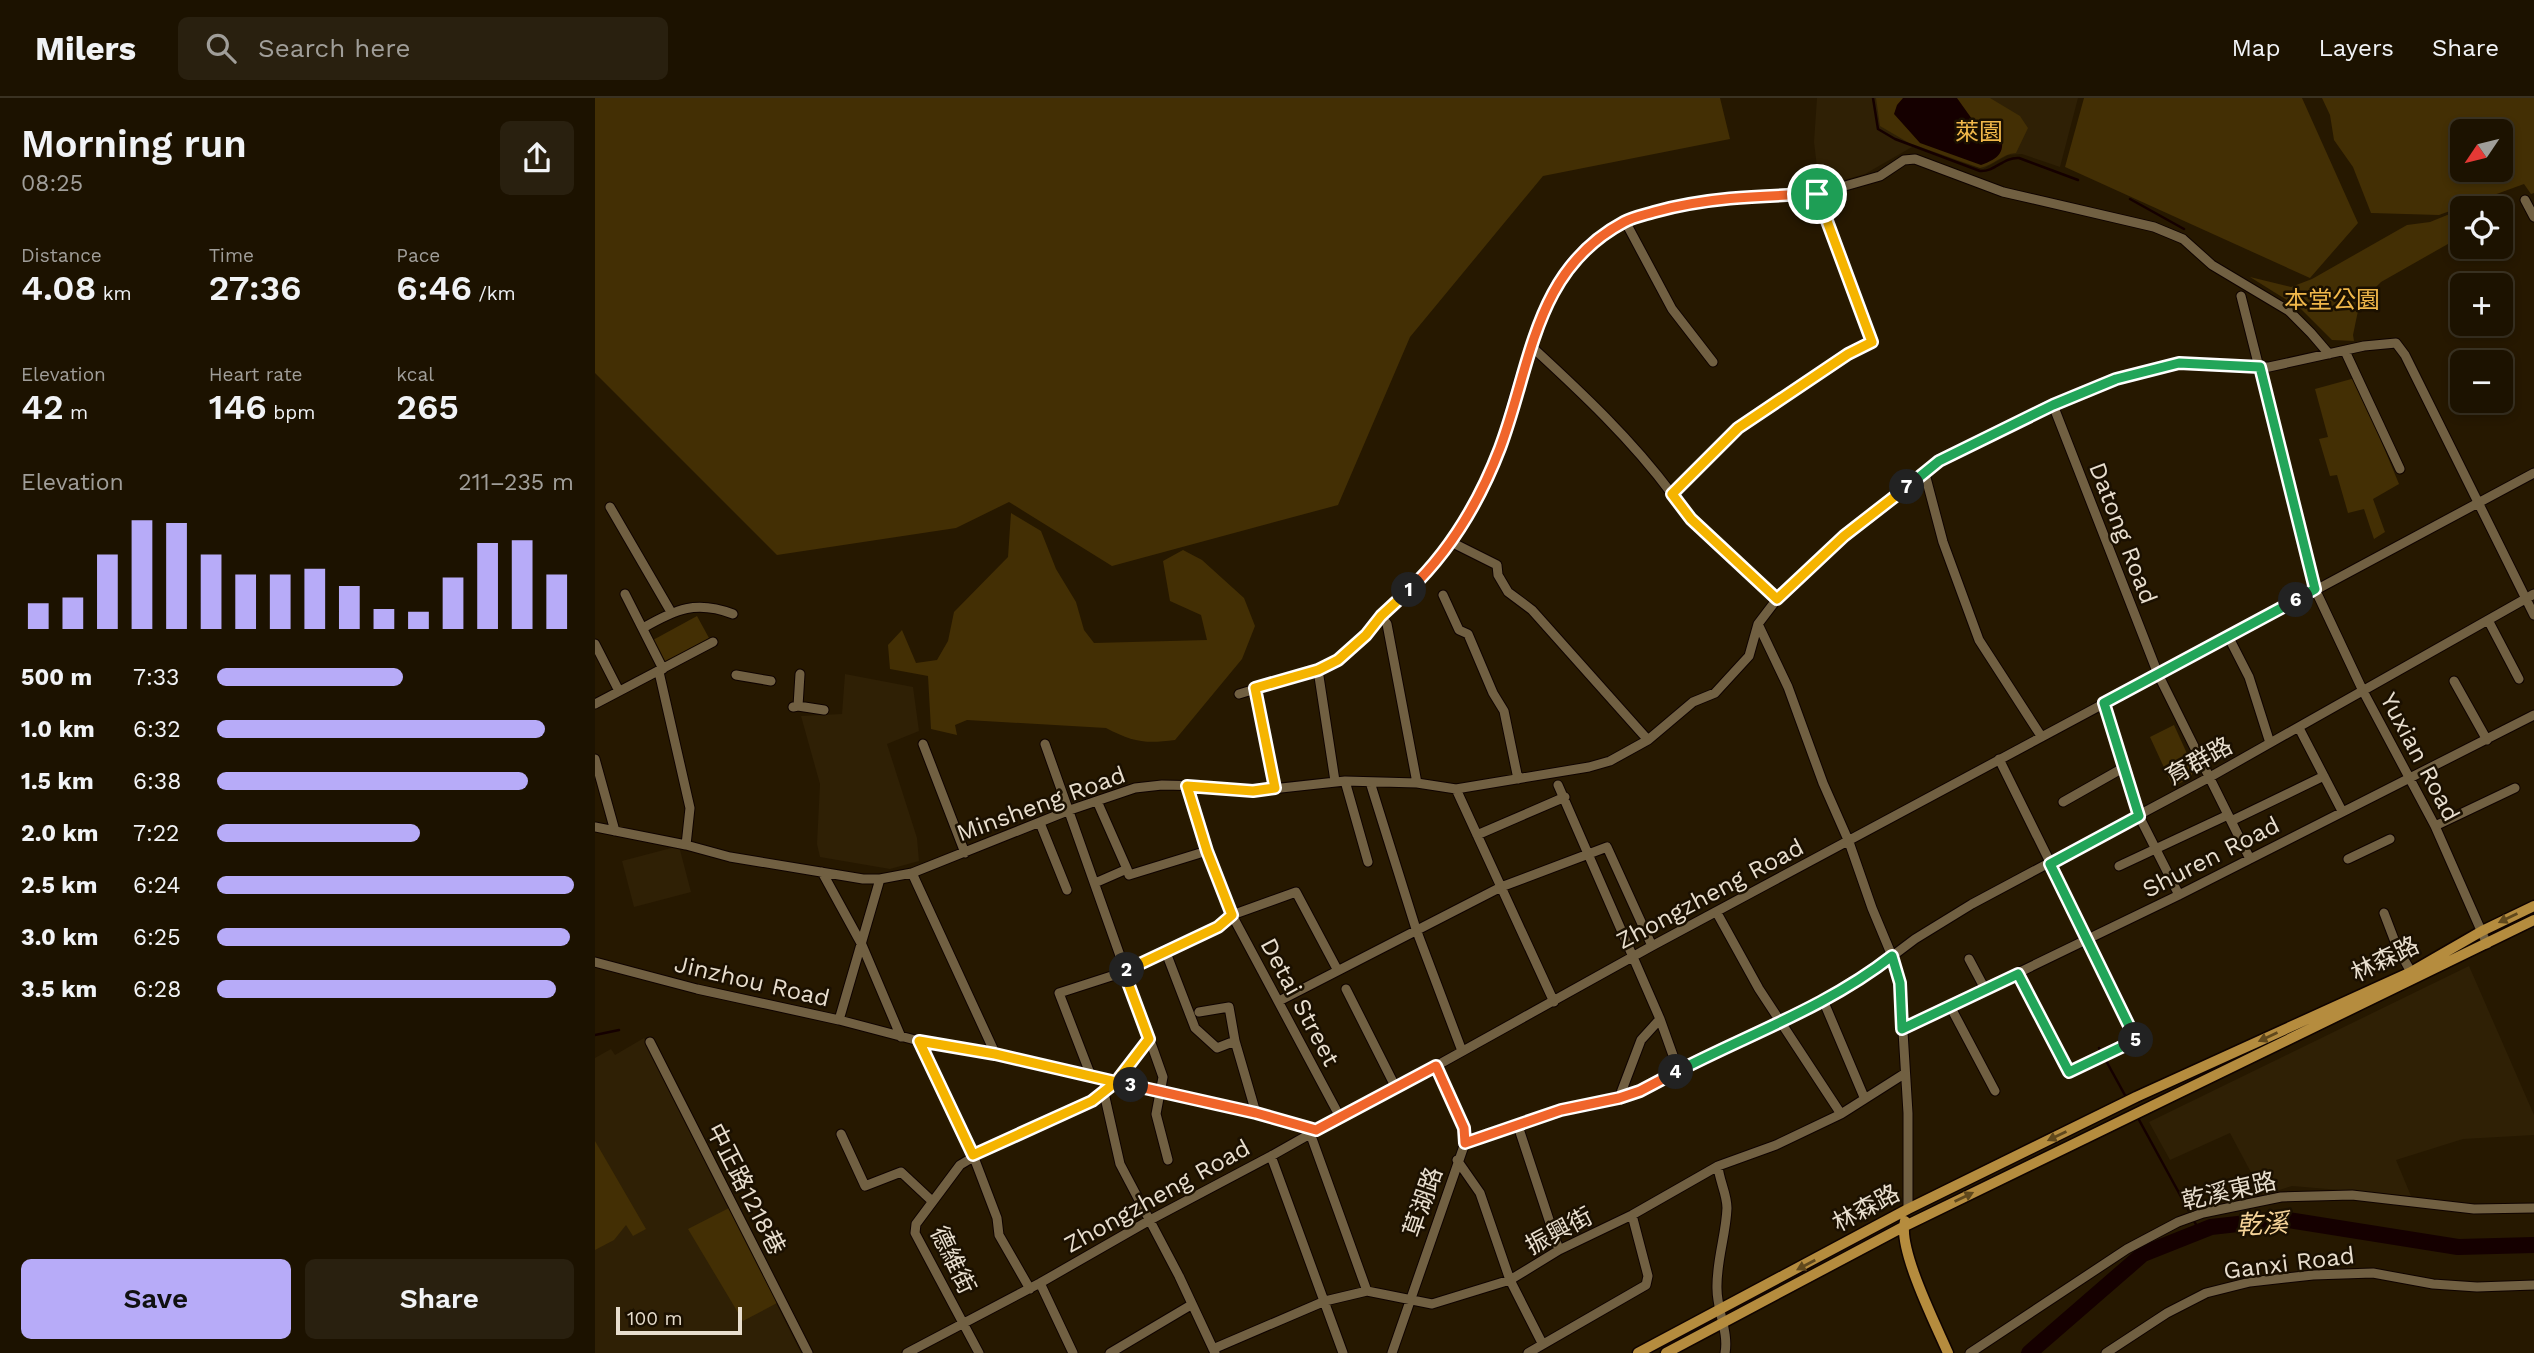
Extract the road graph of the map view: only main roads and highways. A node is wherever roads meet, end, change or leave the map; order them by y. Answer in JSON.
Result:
{"nodes":[{"id":1,"x":2534,"y":906,"type":"edge"},
{"id":2,"x":2534,"y":920,"type":"edge"},
{"id":3,"x":1909,"y":1209,"type":"junction"},
{"id":4,"x":1903,"y":1227,"type":"junction"},
{"id":5,"x":1720,"y":1318,"type":"junction"},
{"id":6,"x":1673,"y":1351,"type":"edge"},
{"id":7,"x":1638,"y":1353,"type":"edge"},
{"id":8,"x":1948,"y":1353,"type":"edge"}],
"edges":[{"from":1,"to":3,"type":"main road","name":"林森路","one_way":true},
{"from":4,"to":2,"type":"main road","name":"林森路","one_way":true},
{"from":3,"to":4,"type":"main road"},
{"from":3,"to":5,"type":"main road","name":"林森路","one_way":true},
{"from":4,"to":5,"type":"main road","name":"林森路"},
{"from":4,"to":8,"type":"main road"},
{"from":5,"to":6,"type":"main road","name":"林森路"},
{"from":5,"to":7,"type":"main road","name":"林森路"}]}
